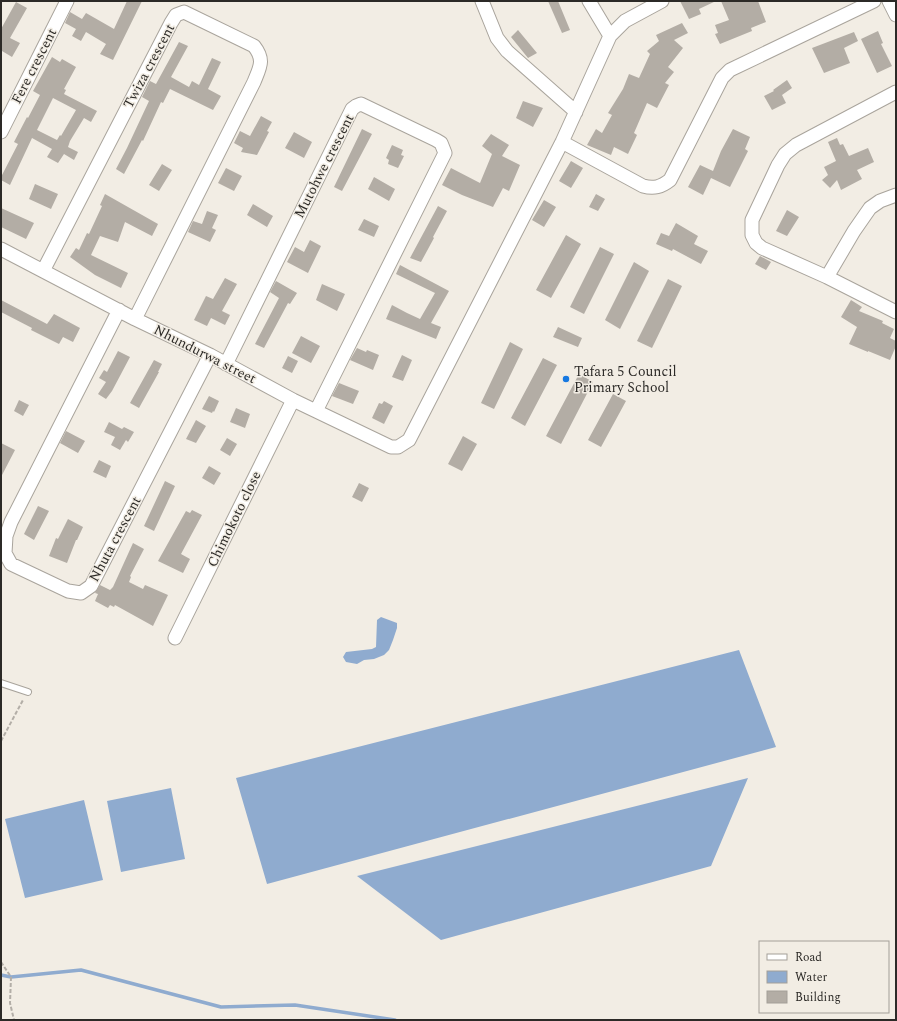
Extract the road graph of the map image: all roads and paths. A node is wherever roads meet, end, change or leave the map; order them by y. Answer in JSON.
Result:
{"nodes":[{"id":1,"x":67,"y":1,"type":"edge"},
{"id":2,"x":482,"y":1,"type":"edge"},
{"id":3,"x":589,"y":1,"type":"edge"},
{"id":4,"x":662,"y":1,"type":"edge"},
{"id":5,"x":874,"y":1,"type":"edge"},
{"id":6,"x":889,"y":1,"type":"edge"},
{"id":7,"x":896,"y":15,"type":"edge"},
{"id":8,"x":610,"y":36,"type":"junction"},
{"id":9,"x":896,"y":92,"type":"edge"},
{"id":10,"x":576,"y":112,"type":"junction"},
{"id":11,"x":1,"y":132,"type":"edge"},
{"id":12,"x":562,"y":142,"type":"junction"},
{"id":13,"x":896,"y":195,"type":"edge"},
{"id":14,"x":1,"y":249,"type":"edge"},
{"id":15,"x":43,"y":272,"type":"junction"},
{"id":16,"x":827,"y":277,"type":"junction"},
{"id":17,"x":119,"y":310,"type":"junction"},
{"id":18,"x":896,"y":312,"type":"edge"},
{"id":19,"x":135,"y":319,"type":"junction"},
{"id":20,"x":210,"y":355,"type":"junction"},
{"id":21,"x":226,"y":364,"type":"junction"},
{"id":22,"x":293,"y":400,"type":"junction"},
{"id":23,"x":316,"y":411,"type":"junction"},
{"id":24,"x":175,"y":638,"type":"dead end"},
{"id":25,"x":1,"y":683,"type":"edge"},
{"id":26,"x":28,"y":692,"type":"joint"},
{"id":27,"x":1,"y":741,"type":"edge"},
{"id":28,"x":1,"y":962,"type":"edge"},
{"id":29,"x":14,"y":1020,"type":"edge"}],
"edges":[{"from":1,"to":11,"type":"street","name":"Fere crescent"},
{"from":2,"to":10,"type":"street"},
{"from":3,"to":8,"type":"street"},
{"from":4,"to":8,"type":"street"},
{"from":5,"to":12,"type":"street"},
{"from":6,"to":7,"type":"street"},
{"from":8,"to":10,"type":"street"},
{"from":9,"to":16,"type":"street"},
{"from":10,"to":12,"type":"street"},
{"from":12,"to":23,"type":"street","name":"Nhundurwa street"},
{"from":13,"to":16,"type":"street"},
{"from":14,"to":15,"type":"street","name":"Nhundurwa street"},
{"from":15,"to":17,"type":"street","name":"Nhundurwa street"},
{"from":15,"to":19,"type":"street","name":"Twiza crescent"},
{"from":16,"to":18,"type":"street"},
{"from":17,"to":19,"type":"street","name":"Nhundurwa street"},
{"from":17,"to":20,"type":"street","name":"Nhuta crescent"},
{"from":19,"to":20,"type":"street","name":"Nhundurwa street"},
{"from":20,"to":21,"type":"street","name":"Nhundurwa street"},
{"from":21,"to":22,"type":"street","name":"Nhundurwa street"},
{"from":21,"to":23,"type":"street","name":"Mutohwe crescent"},
{"from":22,"to":23,"type":"street","name":"Nhundurwa street"},
{"from":22,"to":24,"type":"street","name":"Chimokoto close"},
{"from":25,"to":26,"type":"lane"},
{"from":26,"to":27,"type":"path"},
{"from":28,"to":29,"type":"path"}]}
